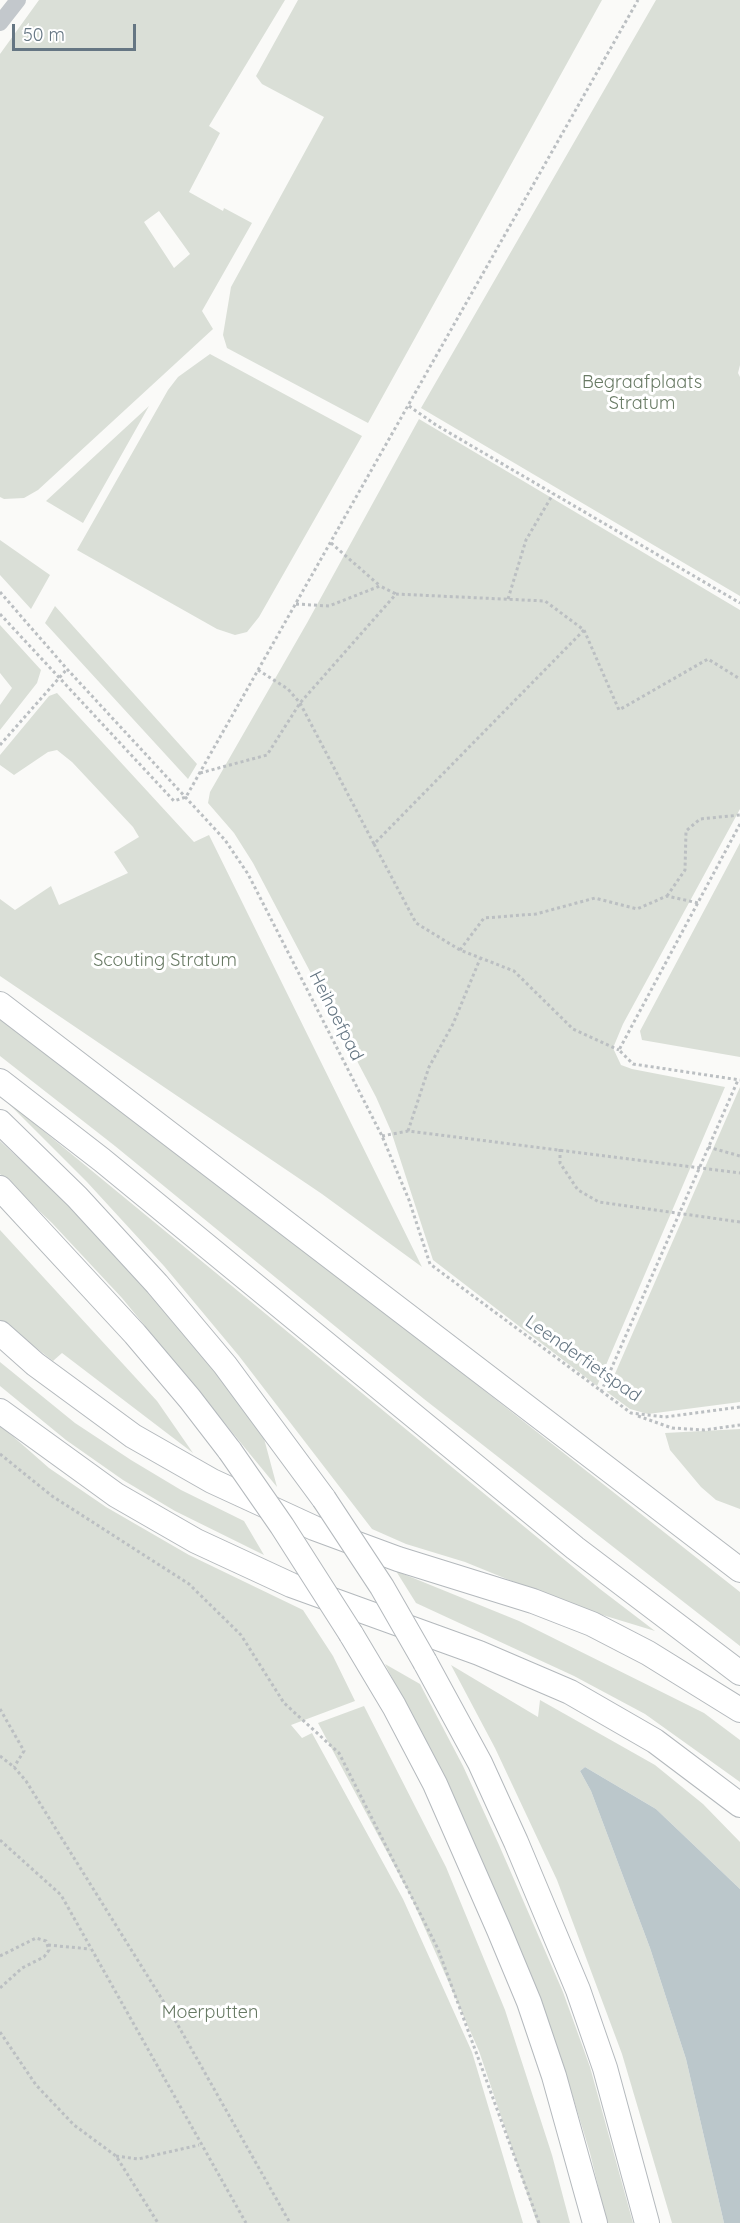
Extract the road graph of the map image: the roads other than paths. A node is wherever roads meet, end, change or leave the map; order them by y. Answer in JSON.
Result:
{"nodes":[{"id":1,"x":18,"y":0,"type":"edge"},
{"id":2,"x":0,"y":23,"type":"edge"},
{"id":3,"x":0,"y":1004,"type":"edge"},
{"id":4,"x":0,"y":1081,"type":"edge"},
{"id":5,"x":0,"y":1122,"type":"edge"},
{"id":6,"x":0,"y":1188,"type":"edge"},
{"id":7,"x":0,"y":1333,"type":"edge"},
{"id":8,"x":0,"y":1411,"type":"edge"},
{"id":9,"x":740,"y":1570,"type":"edge"},
{"id":10,"x":740,"y":1673,"type":"edge"},
{"id":11,"x":740,"y":1710,"type":"edge"},
{"id":12,"x":740,"y":1805,"type":"edge"},
{"id":13,"x":595,"y":2223,"type":"edge"},
{"id":14,"x":647,"y":2223,"type":"edge"}],
"edges":[{"from":1,"to":2,"type":"street"},
{"from":3,"to":9,"type":"highway"},
{"from":4,"to":10,"type":"highway"},
{"from":5,"to":14,"type":"highway","bridge":true},
{"from":6,"to":13,"type":"highway","bridge":true},
{"from":7,"to":11,"type":"highway"},
{"from":8,"to":12,"type":"highway"}]}
